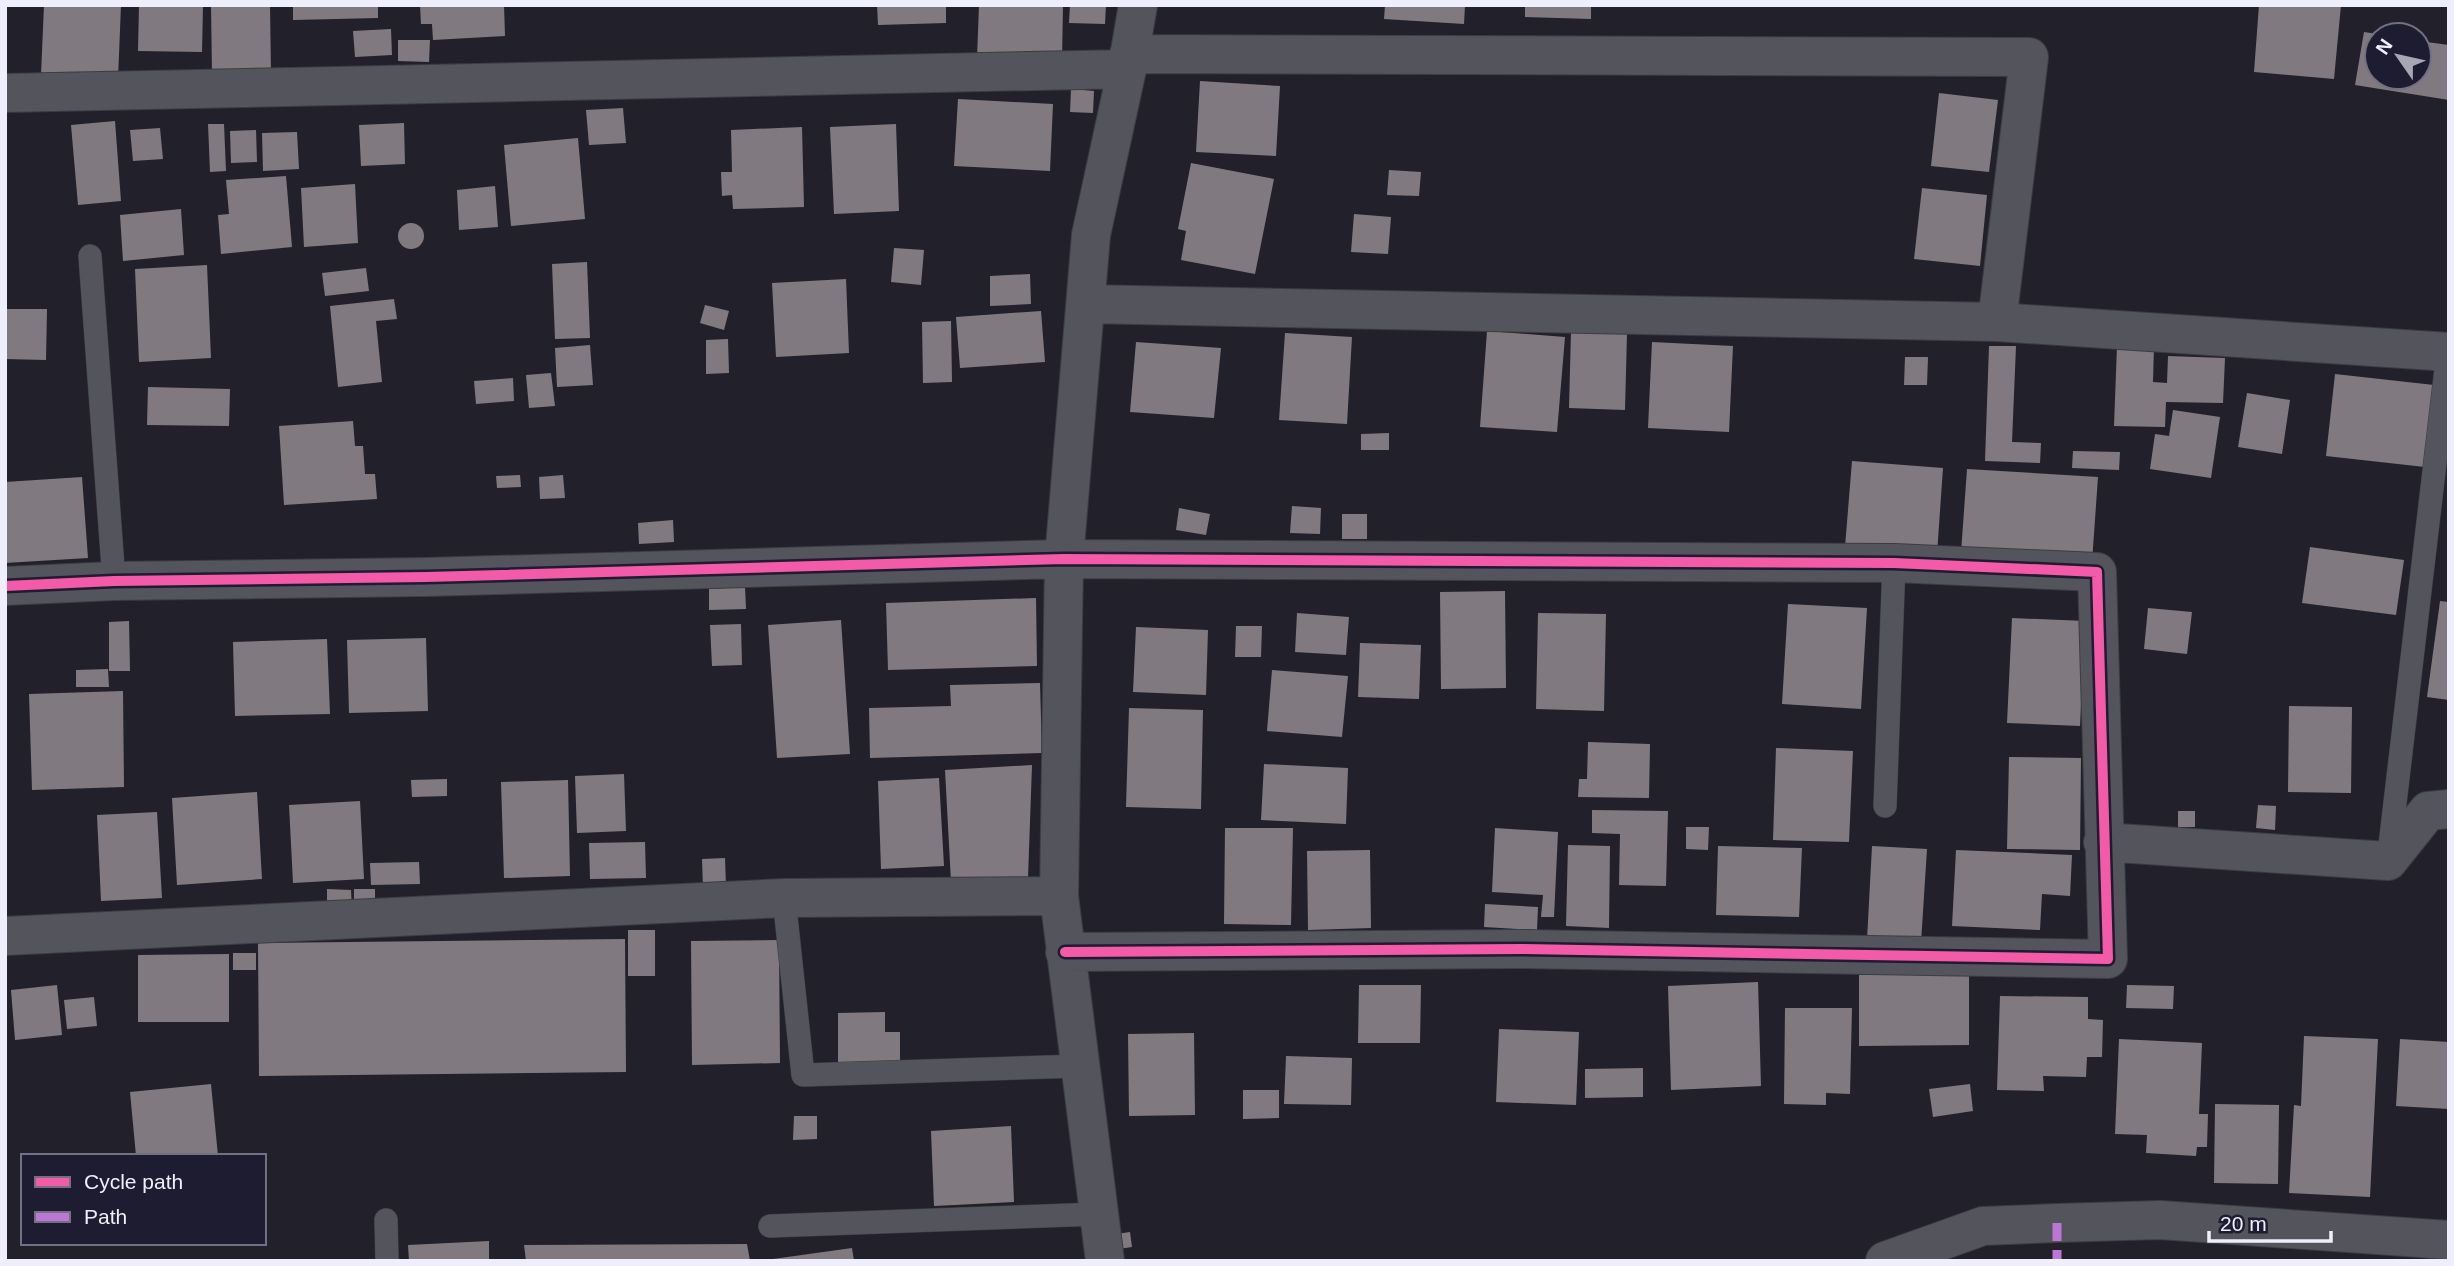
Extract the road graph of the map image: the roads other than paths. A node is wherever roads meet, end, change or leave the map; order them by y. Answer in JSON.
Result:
{"nodes":[{"id":1,"x":1138,"y":5,"type":"edge"},
{"id":2,"x":1128,"y":62,"type":"junction"},
{"id":3,"x":5,"y":93,"type":"edge"},
{"id":4,"x":90,"y":256,"type":"dead end"},
{"id":5,"x":1086,"y":304,"type":"junction"},
{"id":6,"x":1997,"y":322,"type":"junction"},
{"id":7,"x":2448,"y":352,"type":"edge"},
{"id":8,"x":1064,"y":559,"type":"junction"},
{"id":9,"x":1894,"y":563,"type":"junction"},
{"id":10,"x":114,"y":581,"type":"junction"},
{"id":11,"x":5,"y":586,"type":"edge"},
{"id":12,"x":1885,"y":806,"type":"dead end"},
{"id":13,"x":2449,"y":809,"type":"edge"},
{"id":14,"x":2103,"y":842,"type":"junction"},
{"id":15,"x":2388,"y":861,"type":"junction"},
{"id":16,"x":1059,"y":896,"type":"junction"},
{"id":17,"x":785,"y":898,"type":"junction"},
{"id":18,"x":5,"y":936,"type":"edge"},
{"id":19,"x":1065,"y":952,"type":"junction"},
{"id":20,"x":1080,"y":1066,"type":"junction"},
{"id":21,"x":1099,"y":1214,"type":"junction"},
{"id":22,"x":386,"y":1220,"type":"dead end"},
{"id":23,"x":770,"y":1226,"type":"dead end"},
{"id":24,"x":2449,"y":1240,"type":"edge"},
{"id":25,"x":387,"y":1261,"type":"edge"},
{"id":26,"x":1105,"y":1261,"type":"edge"},
{"id":27,"x":1885,"y":1261,"type":"edge"}],
"edges":[{"from":1,"to":2,"type":"street"},
{"from":2,"to":3,"type":"street"},
{"from":2,"to":5,"type":"street"},
{"from":2,"to":6,"type":"street"},
{"from":4,"to":10,"type":"lane"},
{"from":5,"to":6,"type":"street"},
{"from":5,"to":8,"type":"street"},
{"from":6,"to":7,"type":"street"},
{"from":7,"to":15,"type":"lane"},
{"from":8,"to":9,"type":"street"},
{"from":8,"to":10,"type":"street"},
{"from":8,"to":16,"type":"street"},
{"from":9,"to":12,"type":"lane"},
{"from":9,"to":14,"type":"street"},
{"from":10,"to":11,"type":"street"},
{"from":13,"to":15,"type":"street"},
{"from":14,"to":15,"type":"street"},
{"from":14,"to":19,"type":"street"},
{"from":16,"to":17,"type":"street"},
{"from":16,"to":19,"type":"street"},
{"from":17,"to":18,"type":"street"},
{"from":17,"to":20,"type":"lane"},
{"from":19,"to":20,"type":"street"},
{"from":20,"to":21,"type":"street"},
{"from":21,"to":23,"type":"lane"},
{"from":21,"to":26,"type":"street"},
{"from":22,"to":25,"type":"lane"},
{"from":24,"to":27,"type":"street"}]}
